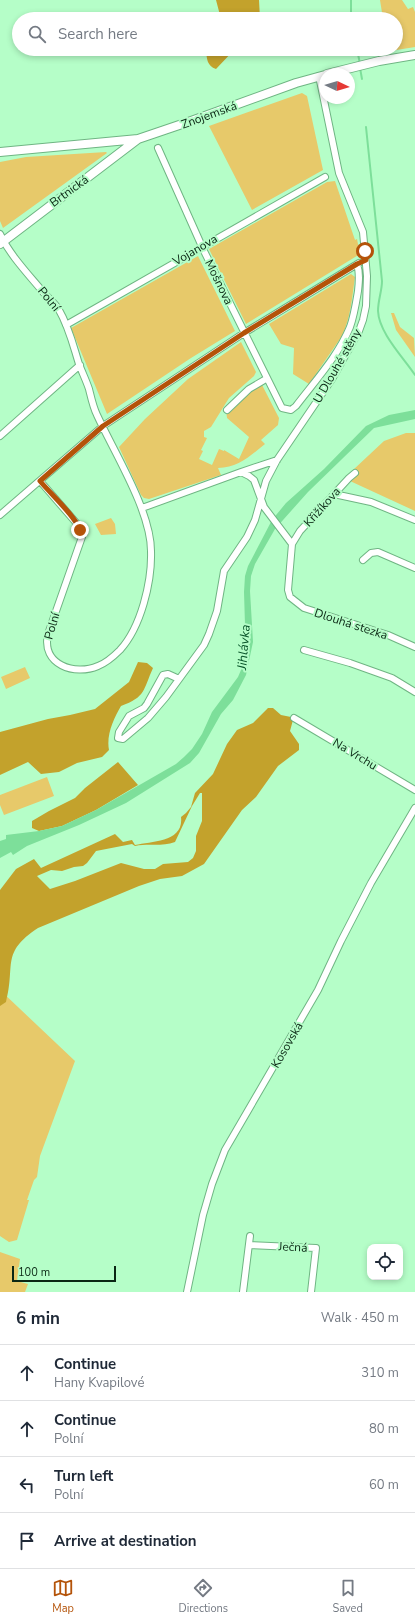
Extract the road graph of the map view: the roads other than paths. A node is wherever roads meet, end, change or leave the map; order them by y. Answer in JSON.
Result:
{"nodes":[{"id":1,"x":415,"y":55,"type":"edge"},
{"id":2,"x":350,"y":68,"type":"edge"},
{"id":3,"x":319,"y":76,"type":"edge"},
{"id":4,"x":329,"y":104,"type":"edge"},
{"id":5,"x":138,"y":139,"type":"junction"},
{"id":6,"x":90,"y":144,"type":"junction"},
{"id":7,"x":158,"y":148,"type":"dead end"},
{"id":8,"x":0,"y":152,"type":"edge"},
{"id":9,"x":118,"y":154,"type":"junction"},
{"id":10,"x":325,"y":177,"type":"dead end"},
{"id":11,"x":1,"y":240,"type":"edge"},
{"id":12,"x":202,"y":246,"type":"junction"},
{"id":13,"x":366,"y":260,"type":"junction"},
{"id":14,"x":357,"y":264,"type":"junction"},
{"id":15,"x":66,"y":325,"type":"junction"},
{"id":16,"x":244,"y":333,"type":"junction"},
{"id":17,"x":80,"y":365,"type":"junction"},
{"id":18,"x":266,"y":379,"type":"junction"},
{"id":19,"x":227,"y":410,"type":"dead end"},
{"id":20,"x":288,"y":410,"type":"joint"},
{"id":21,"x":103,"y":426,"type":"junction"},
{"id":22,"x":0,"y":436,"type":"edge"},
{"id":23,"x":277,"y":460,"type":"junction"},
{"id":24,"x":241,"y":472,"type":"junction"},
{"id":25,"x":355,"y":472,"type":"dead end"},
{"id":26,"x":40,"y":481,"type":"junction"},
{"id":27,"x":334,"y":494,"type":"junction"},
{"id":28,"x":260,"y":497,"type":"junction"},
{"id":29,"x":142,"y":508,"type":"junction"},
{"id":30,"x":0,"y":515,"type":"edge"},
{"id":31,"x":415,"y":520,"type":"edge"},
{"id":32,"x":292,"y":544,"type":"junction"},
{"id":33,"x":362,"y":560,"type":"dead end"},
{"id":34,"x":415,"y":568,"type":"edge"},
{"id":35,"x":290,"y":597,"type":"joint"},
{"id":36,"x":415,"y":647,"type":"edge"},
{"id":37,"x":304,"y":650,"type":"dead end"},
{"id":38,"x":179,"y":680,"type":"junction"},
{"id":39,"x":415,"y":692,"type":"edge"},
{"id":40,"x":294,"y":718,"type":"dead end"},
{"id":41,"x":415,"y":790,"type":"edge"},
{"id":42,"x":415,"y":808,"type":"edge"},
{"id":43,"x":250,"y":1236,"type":"dead end"},
{"id":44,"x":249,"y":1245,"type":"junction"},
{"id":45,"x":187,"y":1292,"type":"edge"},
{"id":46,"x":243,"y":1292,"type":"edge"},
{"id":47,"x":310,"y":1292,"type":"edge"}],
"edges":[{"from":1,"to":2,"type":"main road","name":"Znojemská"},
{"from":3,"to":5,"type":"main road","name":"Znojemská"},
{"from":4,"to":13,"type":"street","name":"U Dlouhé stěny"},
{"from":5,"to":6,"type":"main road","name":"Znojemská"},
{"from":5,"to":9,"type":"main road","name":"Brtnická"},
{"from":6,"to":8,"type":"main road","name":"Znojemská"},
{"from":6,"to":9,"type":"main road","name":"Znojemská"},
{"from":7,"to":12,"type":"street","name":"Mošnova"},
{"from":9,"to":11,"type":"main road","name":"Brtnická"},
{"from":10,"to":12,"type":"street","name":"Vojanova"},
{"from":11,"to":15,"type":"street","name":"Polní"},
{"from":12,"to":15,"type":"street","name":"Vojanova"},
{"from":12,"to":16,"type":"street","name":"Mošnova"},
{"from":13,"to":14,"type":"street"},
{"from":13,"to":23,"type":"street","name":"U Dlouhé stěny"},
{"from":14,"to":16,"type":"street"},
{"from":14,"to":20,"type":"street","name":"U Dlouhé stěny"},
{"from":15,"to":17,"type":"street","name":"Polní"},
{"from":16,"to":18,"type":"street","name":"Mošnova"},
{"from":16,"to":21,"type":"street"},
{"from":17,"to":21,"type":"street","name":"Polní"},
{"from":17,"to":22,"type":"street"},
{"from":18,"to":19,"type":"street"},
{"from":18,"to":20,"type":"street","name":"Mošnova"},
{"from":21,"to":26,"type":"street"},
{"from":21,"to":29,"type":"street","name":"Polní"},
{"from":23,"to":24,"type":"street"},
{"from":23,"to":28,"type":"street","name":"U Dlouhé stěny"},
{"from":24,"to":28,"type":"street"},
{"from":24,"to":29,"type":"street"},
{"from":25,"to":27,"type":"street","name":"Křižíkova"},
{"from":26,"to":29,"type":"street","name":"Polní"},
{"from":26,"to":30,"type":"street"},
{"from":27,"to":31,"type":"street"},
{"from":27,"to":32,"type":"street","name":"Křižíkova"},
{"from":28,"to":32,"type":"street"},
{"from":28,"to":38,"type":"street","name":"U Dlouhé stěny"},
{"from":32,"to":35,"type":"street","name":"Křižíkova"},
{"from":33,"to":34,"type":"street"},
{"from":35,"to":36,"type":"street","name":"Dlouhá stezka"},
{"from":37,"to":39,"type":"street"},
{"from":38,"to":38,"type":"street","name":"U Dlouhé stěny"},
{"from":40,"to":41,"type":"street","name":"Na Vrchu"},
{"from":42,"to":45,"type":"street","name":"Kosovská"},
{"from":43,"to":44,"type":"street"},
{"from":44,"to":46,"type":"street"},
{"from":44,"to":47,"type":"street","name":"Ječná"}]}
